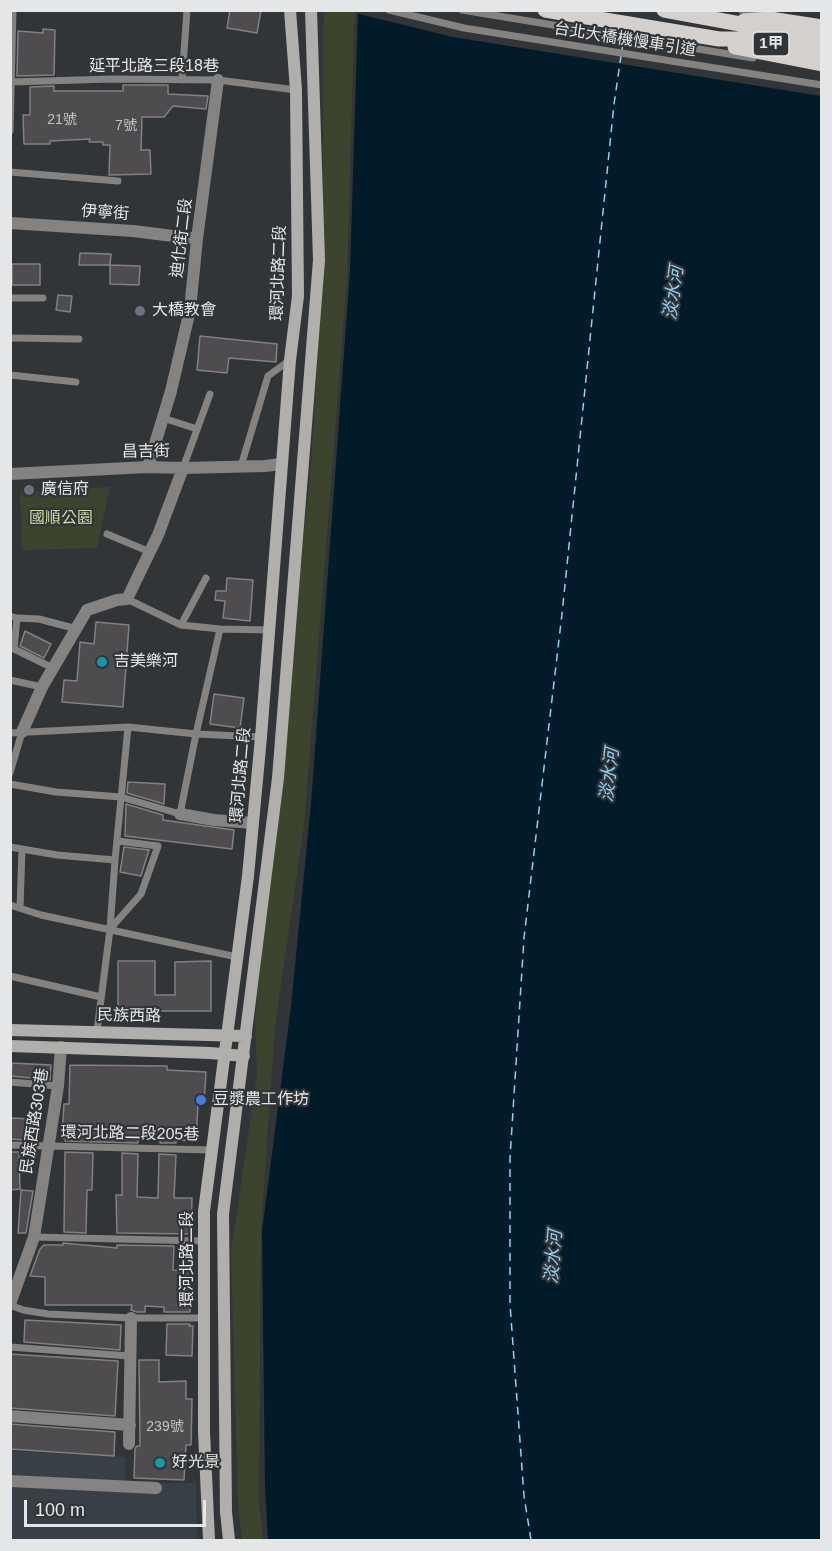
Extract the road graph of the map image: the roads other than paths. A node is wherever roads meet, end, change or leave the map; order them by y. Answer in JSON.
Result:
{"nodes":[{"id":1,"x":13,"y":10,"type":"edge"},
{"id":2,"x":187,"y":10,"type":"edge"},
{"id":3,"x":290,"y":10,"type":"edge"},
{"id":4,"x":311,"y":10,"type":"edge"},
{"id":5,"x":389,"y":10,"type":"edge"},
{"id":6,"x":462,"y":10,"type":"edge"},
{"id":7,"x":544,"y":10,"type":"edge"},
{"id":8,"x":664,"y":10,"type":"edge"},
{"id":9,"x":737,"y":16,"type":"edge"},
{"id":10,"x":822,"y":27,"type":"edge"},
{"id":11,"x":719,"y":39,"type":"junction"},
{"id":12,"x":822,"y":39,"type":"edge"},
{"id":13,"x":822,"y":52,"type":"edge"},
{"id":14,"x":822,"y":64,"type":"edge"},
{"id":15,"x":822,"y":69,"type":"edge"},
{"id":16,"x":182,"y":80,"type":"junction"},
{"id":17,"x":218,"y":80,"type":"junction"},
{"id":18,"x":11,"y":82,"type":"edge"},
{"id":19,"x":822,"y":85,"type":"edge"},
{"id":20,"x":296,"y":90,"type":"junction"},
{"id":21,"x":10,"y":131,"type":"edge"},
{"id":22,"x":10,"y":172,"type":"edge"},
{"id":23,"x":118,"y":181,"type":"dead end"},
{"id":24,"x":10,"y":223,"type":"edge"},
{"id":25,"x":197,"y":239,"type":"junction"},
{"id":26,"x":10,"y":298,"type":"edge"},
{"id":27,"x":43,"y":298,"type":"dead end"},
{"id":28,"x":10,"y":338,"type":"edge"},
{"id":29,"x":79,"y":339,"type":"dead end"},
{"id":30,"x":290,"y":360,"type":"junction"},
{"id":31,"x":10,"y":375,"type":"edge"},
{"id":32,"x":76,"y":382,"type":"dead end"},
{"id":33,"x":210,"y":394,"type":"dead end"},
{"id":34,"x":163,"y":418,"type":"junction"},
{"id":35,"x":197,"y":429,"type":"junction"},
{"id":36,"x":281,"y":464,"type":"junction"},
{"id":37,"x":241,"y":466,"type":"junction"},
{"id":38,"x":148,"y":467,"type":"junction"},
{"id":39,"x":183,"y":468,"type":"junction"},
{"id":40,"x":10,"y":474,"type":"edge"},
{"id":41,"x":107,"y":534,"type":"dead end"},
{"id":42,"x":150,"y":552,"type":"junction"},
{"id":43,"x":206,"y":578,"type":"dead end"},
{"id":44,"x":127,"y":599,"type":"junction"},
{"id":45,"x":14,"y":617,"type":"edge"},
{"id":46,"x":181,"y":625,"type":"junction"},
{"id":47,"x":77,"y":629,"type":"junction"},
{"id":48,"x":220,"y":629,"type":"junction"},
{"id":49,"x":268,"y":630,"type":"junction"},
{"id":50,"x":53,"y":668,"type":"junction"},
{"id":51,"x":10,"y":680,"type":"edge"},
{"id":52,"x":42,"y":687,"type":"junction"},
{"id":53,"x":128,"y":727,"type":"junction"},
{"id":54,"x":16,"y":733,"type":"edge"},
{"id":55,"x":196,"y":734,"type":"junction"},
{"id":56,"x":261,"y":737,"type":"junction"},
{"id":57,"x":10,"y":773,"type":"edge"},
{"id":58,"x":10,"y":784,"type":"edge"},
{"id":59,"x":121,"y":797,"type":"junction"},
{"id":60,"x":180,"y":814,"type":"junction"},
{"id":61,"x":253,"y":824,"type":"junction"},
{"id":62,"x":118,"y":841,"type":"junction"},
{"id":63,"x":10,"y":847,"type":"edge"},
{"id":64,"x":22,"y":849,"type":"junction"},
{"id":65,"x":115,"y":860,"type":"junction"},
{"id":66,"x":10,"y":905,"type":"edge"},
{"id":67,"x":20,"y":908,"type":"junction"},
{"id":68,"x":110,"y":928,"type":"junction"},
{"id":69,"x":237,"y":957,"type":"junction"},
{"id":70,"x":10,"y":976,"type":"edge"},
{"id":71,"x":101,"y":997,"type":"junction"},
{"id":72,"x":10,"y":1030,"type":"edge"},
{"id":73,"x":97,"y":1031,"type":"junction"},
{"id":74,"x":226,"y":1035,"type":"junction"},
{"id":75,"x":246,"y":1036,"type":"junction"},
{"id":76,"x":10,"y":1046,"type":"edge"},
{"id":77,"x":61,"y":1047,"type":"junction"},
{"id":78,"x":224,"y":1054,"type":"junction"},
{"id":79,"x":244,"y":1056,"type":"junction"},
{"id":80,"x":10,"y":1082,"type":"edge"},
{"id":81,"x":58,"y":1086,"type":"junction"},
{"id":82,"x":10,"y":1145,"type":"edge"},
{"id":83,"x":48,"y":1146,"type":"junction"},
{"id":84,"x":212,"y":1150,"type":"junction"},
{"id":85,"x":34,"y":1237,"type":"junction"},
{"id":86,"x":203,"y":1241,"type":"junction"},
{"id":87,"x":10,"y":1304,"type":"edge"},
{"id":88,"x":132,"y":1318,"type":"junction"},
{"id":89,"x":204,"y":1318,"type":"junction"},
{"id":90,"x":10,"y":1347,"type":"edge"},
{"id":91,"x":129,"y":1356,"type":"junction"},
{"id":92,"x":10,"y":1416,"type":"edge"},
{"id":93,"x":130,"y":1425,"type":"junction"},
{"id":94,"x":129,"y":1444,"type":"dead end"},
{"id":95,"x":10,"y":1481,"type":"edge"},
{"id":96,"x":156,"y":1488,"type":"dead end"},
{"id":97,"x":208,"y":1540,"type":"edge"},
{"id":98,"x":229,"y":1540,"type":"edge"}],
"edges":[{"from":1,"to":18,"type":"lane"},
{"from":2,"to":16,"type":"lane"},
{"from":3,"to":20,"type":"main road","name":"環河北路二段"},
{"from":4,"to":75,"type":"main road"},
{"from":5,"to":19,"type":"lane","name":"台北大橋機慢車引道"},
{"from":6,"to":15,"type":"lane","name":"台北大橋機慢車引道"},
{"from":7,"to":11,"type":"main road","number":"1甲"},
{"from":8,"to":9,"type":"main road","number":"1甲"},
{"from":9,"to":10,"type":"main road"},
{"from":9,"to":12,"type":"main road","number":"1甲"},
{"from":11,"to":13,"type":"main road","number":"1甲"},
{"from":11,"to":14,"type":"main road"},
{"from":16,"to":17,"type":"lane","name":"延平北路三段18巷"},
{"from":16,"to":18,"type":"lane","name":"延平北路三段18巷"},
{"from":17,"to":20,"type":"lane","name":"延平北路三段18巷"},
{"from":17,"to":25,"type":"street","name":"迪化街二段"},
{"from":18,"to":21,"type":"lane"},
{"from":20,"to":30,"type":"main road","name":"環河北路二段"},
{"from":22,"to":23,"type":"lane"},
{"from":24,"to":25,"type":"street","name":"伊寧街"},
{"from":25,"to":34,"type":"street","name":"迪化街二段"},
{"from":26,"to":27,"type":"lane"},
{"from":28,"to":29,"type":"lane"},
{"from":30,"to":36,"type":"main road","name":"環河北路二段"},
{"from":30,"to":37,"type":"lane"},
{"from":31,"to":32,"type":"lane"},
{"from":33,"to":35,"type":"lane"},
{"from":34,"to":35,"type":"lane"},
{"from":34,"to":38,"type":"street","name":"迪化街二段"},
{"from":35,"to":39,"type":"lane"},
{"from":36,"to":37,"type":"street","name":"昌吉街"},
{"from":36,"to":49,"type":"main road","name":"環河北路二段"},
{"from":37,"to":39,"type":"street","name":"昌吉街"},
{"from":38,"to":39,"type":"street","name":"昌吉街"},
{"from":38,"to":40,"type":"street","name":"昌吉街"},
{"from":39,"to":42,"type":"street"},
{"from":41,"to":42,"type":"lane"},
{"from":42,"to":44,"type":"street"},
{"from":43,"to":46,"type":"lane"},
{"from":44,"to":46,"type":"lane"},
{"from":44,"to":47,"type":"street"},
{"from":45,"to":47,"type":"lane"},
{"from":45,"to":50,"type":"lane"},
{"from":46,"to":48,"type":"lane"},
{"from":47,"to":50,"type":"street"},
{"from":48,"to":49,"type":"lane"},
{"from":48,"to":55,"type":"lane"},
{"from":49,"to":56,"type":"main road","name":"環河北路二段"},
{"from":50,"to":52,"type":"street"},
{"from":51,"to":52,"type":"lane"},
{"from":52,"to":54,"type":"street"},
{"from":53,"to":54,"type":"lane"},
{"from":53,"to":55,"type":"lane"},
{"from":53,"to":59,"type":"lane"},
{"from":54,"to":57,"type":"lane"},
{"from":55,"to":56,"type":"lane"},
{"from":55,"to":60,"type":"lane"},
{"from":56,"to":61,"type":"main road","name":"環河北路二段"},
{"from":58,"to":59,"type":"lane"},
{"from":59,"to":60,"type":"lane"},
{"from":59,"to":62,"type":"lane"},
{"from":60,"to":61,"type":"street"},
{"from":61,"to":69,"type":"main road","name":"環河北路二段"},
{"from":62,"to":65,"type":"lane"},
{"from":62,"to":68,"type":"lane"},
{"from":63,"to":64,"type":"lane"},
{"from":64,"to":65,"type":"lane"},
{"from":64,"to":67,"type":"lane"},
{"from":65,"to":68,"type":"lane"},
{"from":66,"to":67,"type":"lane"},
{"from":67,"to":68,"type":"lane"},
{"from":68,"to":69,"type":"lane"},
{"from":68,"to":71,"type":"lane"},
{"from":69,"to":74,"type":"main road","name":"環河北路二段"},
{"from":70,"to":71,"type":"lane"},
{"from":71,"to":73,"type":"lane"},
{"from":72,"to":73,"type":"main road","name":"民族西路"},
{"from":73,"to":74,"type":"main road","name":"民族西路"},
{"from":74,"to":75,"type":"main road","name":"民族西路"},
{"from":74,"to":78,"type":"main road","name":"環河北路二段"},
{"from":75,"to":79,"type":"main road"},
{"from":76,"to":77,"type":"main road","name":"民族西路"},
{"from":77,"to":78,"type":"main road","name":"民族西路"},
{"from":77,"to":81,"type":"street","name":"民族西路303巷"},
{"from":78,"to":79,"type":"main road","name":"民族西路"},
{"from":78,"to":84,"type":"main road","name":"環河北路二段"},
{"from":79,"to":98,"type":"main road"},
{"from":80,"to":81,"type":"lane"},
{"from":81,"to":83,"type":"street","name":"民族西路303巷"},
{"from":82,"to":83,"type":"lane","name":"環河北路二段205巷"},
{"from":83,"to":84,"type":"lane","name":"環河北路二段205巷"},
{"from":83,"to":85,"type":"street","name":"民族西路303巷"},
{"from":84,"to":86,"type":"main road","name":"環河北路二段"},
{"from":85,"to":86,"type":"lane"},
{"from":85,"to":87,"type":"street","name":"民族西路303巷"},
{"from":86,"to":89,"type":"main road","name":"環河北路二段"},
{"from":87,"to":88,"type":"lane"},
{"from":88,"to":89,"type":"lane"},
{"from":88,"to":91,"type":"street"},
{"from":89,"to":97,"type":"main road","name":"環河北路二段"},
{"from":90,"to":91,"type":"lane"},
{"from":91,"to":93,"type":"street"},
{"from":92,"to":93,"type":"street"},
{"from":93,"to":94,"type":"street"},
{"from":95,"to":96,"type":"street"}]}
